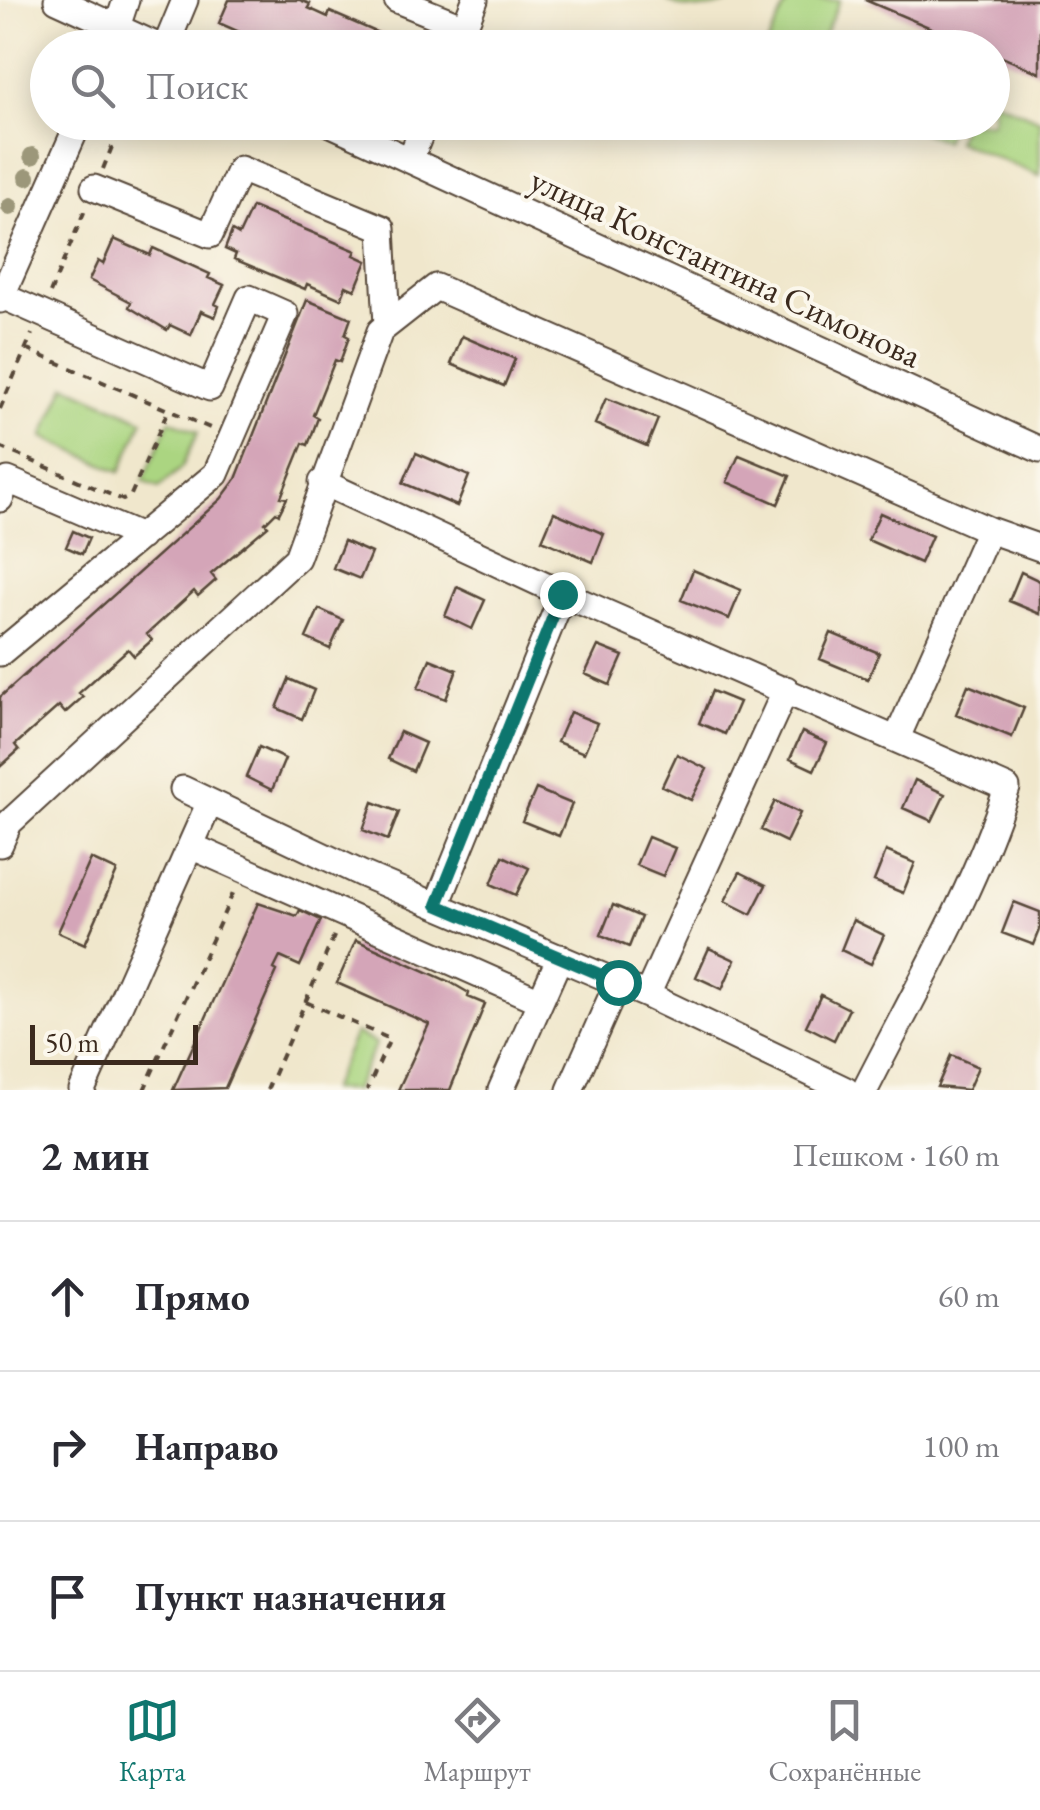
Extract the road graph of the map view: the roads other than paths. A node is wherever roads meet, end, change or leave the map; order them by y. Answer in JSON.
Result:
{"nodes":[{"id":1,"x":57,"y":0,"type":"edge"},
{"id":2,"x":126,"y":0,"type":"edge"},
{"id":3,"x":185,"y":0,"type":"edge"},
{"id":4,"x":397,"y":0,"type":"edge"},
{"id":5,"x":476,"y":0,"type":"edge"},
{"id":6,"x":102,"y":30,"type":"edge"},
{"id":7,"x":115,"y":30,"type":"edge"},
{"id":8,"x":171,"y":30,"type":"edge"},
{"id":9,"x":448,"y":30,"type":"edge"},
{"id":10,"x":463,"y":30,"type":"edge"},
{"id":11,"x":71,"y":140,"type":"edge"},
{"id":12,"x":366,"y":140,"type":"edge"},
{"id":13,"x":418,"y":140,"type":"edge"},
{"id":14,"x":410,"y":160,"type":"junction"},
{"id":15,"x":94,"y":188,"type":"road end"},
{"id":16,"x":1,"y":298,"type":"edge"},
{"id":17,"x":387,"y":325,"type":"junction"},
{"id":18,"x":210,"y":388,"type":"junction"},
{"id":19,"x":246,"y":403,"type":"junction"},
{"id":20,"x":1040,"y":450,"type":"edge"},
{"id":21,"x":322,"y":482,"type":"junction"},
{"id":22,"x":0,"y":499,"type":"edge"},
{"id":23,"x":990,"y":530,"type":"junction"},
{"id":24,"x":141,"y":537,"type":"junction"},
{"id":25,"x":1040,"y":548,"type":"edge"},
{"id":26,"x":562,"y":594,"type":"junction"},
{"id":27,"x":0,"y":653,"type":"edge"},
{"id":28,"x":786,"y":690,"type":"junction"},
{"id":29,"x":897,"y":738,"type":"junction"},
{"id":30,"x":183,"y":789,"type":"dead end"},
{"id":31,"x":209,"y":804,"type":"junction"},
{"id":32,"x":0,"y":844,"type":"edge"},
{"id":33,"x":191,"y":846,"type":"junction"},
{"id":34,"x":437,"y":905,"type":"junction"},
{"id":35,"x":560,"y":958,"type":"junction"},
{"id":36,"x":618,"y":982,"type":"junction"},
{"id":37,"x":647,"y":995,"type":"junction"},
{"id":38,"x":540,"y":1001,"type":"junction"},
{"id":39,"x":82,"y":1090,"type":"edge"},
{"id":40,"x":500,"y":1090,"type":"edge"},
{"id":41,"x":570,"y":1090,"type":"edge"},
{"id":42,"x":846,"y":1090,"type":"edge"},
{"id":43,"x":865,"y":1090,"type":"edge"}],
"edges":[{"from":1,"to":6,"type":"street"},
{"from":2,"to":7,"type":"street"},
{"from":3,"to":8,"type":"street"},
{"from":4,"to":9,"type":"street"},
{"from":5,"to":10,"type":"street"},
{"from":11,"to":16,"type":"street"},
{"from":12,"to":14,"type":"street","name":"улица Константина Симонова"},
{"from":13,"to":14,"type":"street"},
{"from":14,"to":20,"type":"street","name":"улица Константина Симонова"},
{"from":15,"to":17,"type":"street"},
{"from":16,"to":18,"type":"street"},
{"from":17,"to":21,"type":"street"},
{"from":17,"to":23,"type":"street"},
{"from":18,"to":19,"type":"street"},
{"from":18,"to":19,"type":"street"},
{"from":19,"to":24,"type":"street"},
{"from":21,"to":26,"type":"street"},
{"from":21,"to":32,"type":"street"},
{"from":22,"to":24,"type":"street"},
{"from":23,"to":25,"type":"street"},
{"from":23,"to":29,"type":"street"},
{"from":24,"to":27,"type":"street"},
{"from":26,"to":28,"type":"street"},
{"from":26,"to":34,"type":"street"},
{"from":28,"to":29,"type":"street"},
{"from":28,"to":37,"type":"street"},
{"from":29,"to":43,"type":"street"},
{"from":30,"to":31,"type":"street"},
{"from":31,"to":33,"type":"street"},
{"from":31,"to":34,"type":"street"},
{"from":33,"to":38,"type":"street"},
{"from":33,"to":39,"type":"street"},
{"from":34,"to":35,"type":"street"},
{"from":35,"to":36,"type":"street"},
{"from":35,"to":38,"type":"street"},
{"from":36,"to":37,"type":"street"},
{"from":36,"to":41,"type":"street"},
{"from":37,"to":42,"type":"street"},
{"from":38,"to":40,"type":"street"}]}
